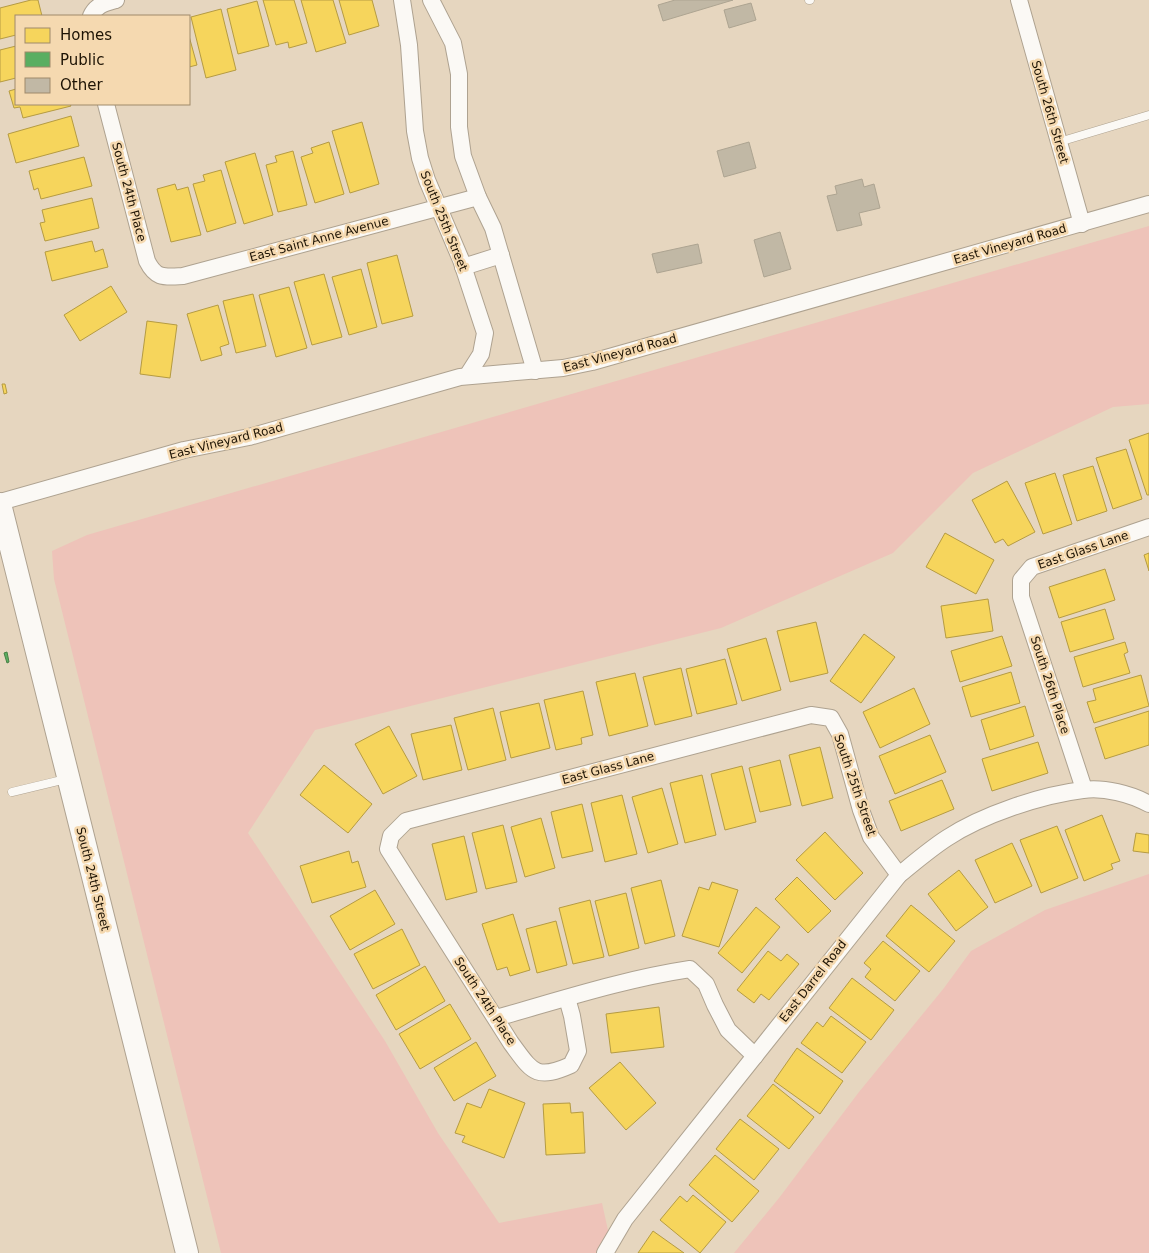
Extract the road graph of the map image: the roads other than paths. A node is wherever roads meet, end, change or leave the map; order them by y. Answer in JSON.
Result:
{"nodes":[{"id":1,"x":116,"y":0,"type":"edge"},
{"id":2,"x":402,"y":0,"type":"edge"},
{"id":3,"x":431,"y":0,"type":"edge"},
{"id":4,"x":1019,"y":0,"type":"edge"},
{"id":5,"x":92,"y":14,"type":"edge"},
{"id":6,"x":106,"y":105,"type":"edge"},
{"id":7,"x":1149,"y":115,"type":"edge"},
{"id":8,"x":1059,"y":142,"type":"junction"},
{"id":9,"x":478,"y":197,"type":"junction"},
{"id":10,"x":1149,"y":204,"type":"edge"},
{"id":11,"x":440,"y":207,"type":"junction"},
{"id":12,"x":1082,"y":224,"type":"junction"},
{"id":13,"x":501,"y":255,"type":"junction"},
{"id":14,"x":463,"y":266,"type":"junction"},
{"id":15,"x":160,"y":276,"type":"joint"},
{"id":16,"x":535,"y":371,"type":"junction"},
{"id":17,"x":467,"y":376,"type":"junction"},
{"id":18,"x":0,"y":503,"type":"edge"},
{"id":19,"x":1149,"y":527,"type":"edge"},
{"id":20,"x":1021,"y":580,"type":"joint"},
{"id":21,"x":832,"y":718,"type":"joint"},
{"id":22,"x":68,"y":778,"type":"junction"},
{"id":23,"x":1084,"y":789,"type":"junction"},
{"id":24,"x":12,"y":792,"type":"dead end"},
{"id":25,"x":1148,"y":802,"type":"edge"},
{"id":26,"x":390,"y":836,"type":"joint"},
{"id":27,"x":899,"y":875,"type":"junction"},
{"id":28,"x":567,"y":998,"type":"junction"},
{"id":29,"x":496,"y":1018,"type":"junction"},
{"id":30,"x":755,"y":1056,"type":"junction"},
{"id":31,"x":187,"y":1253,"type":"edge"},
{"id":32,"x":605,"y":1253,"type":"edge"}],
"edges":[{"from":1,"to":5,"type":"street"},
{"from":2,"to":11,"type":"street","name":"South 25th Street"},
{"from":3,"to":9,"type":"street"},
{"from":4,"to":8,"type":"street","name":"South 26th Street"},
{"from":6,"to":15,"type":"street","name":"South 24th Place"},
{"from":7,"to":8,"type":"lane"},
{"from":8,"to":12,"type":"street","name":"South 26th Street"},
{"from":9,"to":11,"type":"street","name":"East Saint Anne Avenue"},
{"from":9,"to":13,"type":"street"},
{"from":10,"to":12,"type":"street","name":"East Vineyard Road"},
{"from":11,"to":14,"type":"street","name":"South 25th Street"},
{"from":11,"to":15,"type":"street","name":"East Saint Anne Avenue"},
{"from":12,"to":16,"type":"street","name":"East Vineyard Road"},
{"from":13,"to":14,"type":"street"},
{"from":13,"to":16,"type":"street"},
{"from":14,"to":17,"type":"street","name":"South 25th Street"},
{"from":16,"to":17,"type":"street","name":"East Vineyard Road"},
{"from":17,"to":18,"type":"street","name":"East Vineyard Road"},
{"from":18,"to":22,"type":"main road","name":"South 24th Street"},
{"from":19,"to":20,"type":"street","name":"East Glass Lane"},
{"from":20,"to":23,"type":"street","name":"South 26th Place"},
{"from":21,"to":26,"type":"street","name":"East Glass Lane"},
{"from":21,"to":27,"type":"street","name":"South 25th Street"},
{"from":22,"to":24,"type":"lane"},
{"from":22,"to":31,"type":"main road","name":"South 24th Street"},
{"from":23,"to":25,"type":"street","name":"East Darrel Road"},
{"from":23,"to":27,"type":"street","name":"East Darrel Road"},
{"from":26,"to":29,"type":"street","name":"South 24th Place"},
{"from":27,"to":30,"type":"street","name":"East Darrel Road"},
{"from":28,"to":29,"type":"street"},
{"from":28,"to":29,"type":"street","name":"South 24th Place"},
{"from":28,"to":30,"type":"street"},
{"from":30,"to":32,"type":"street"}]}
